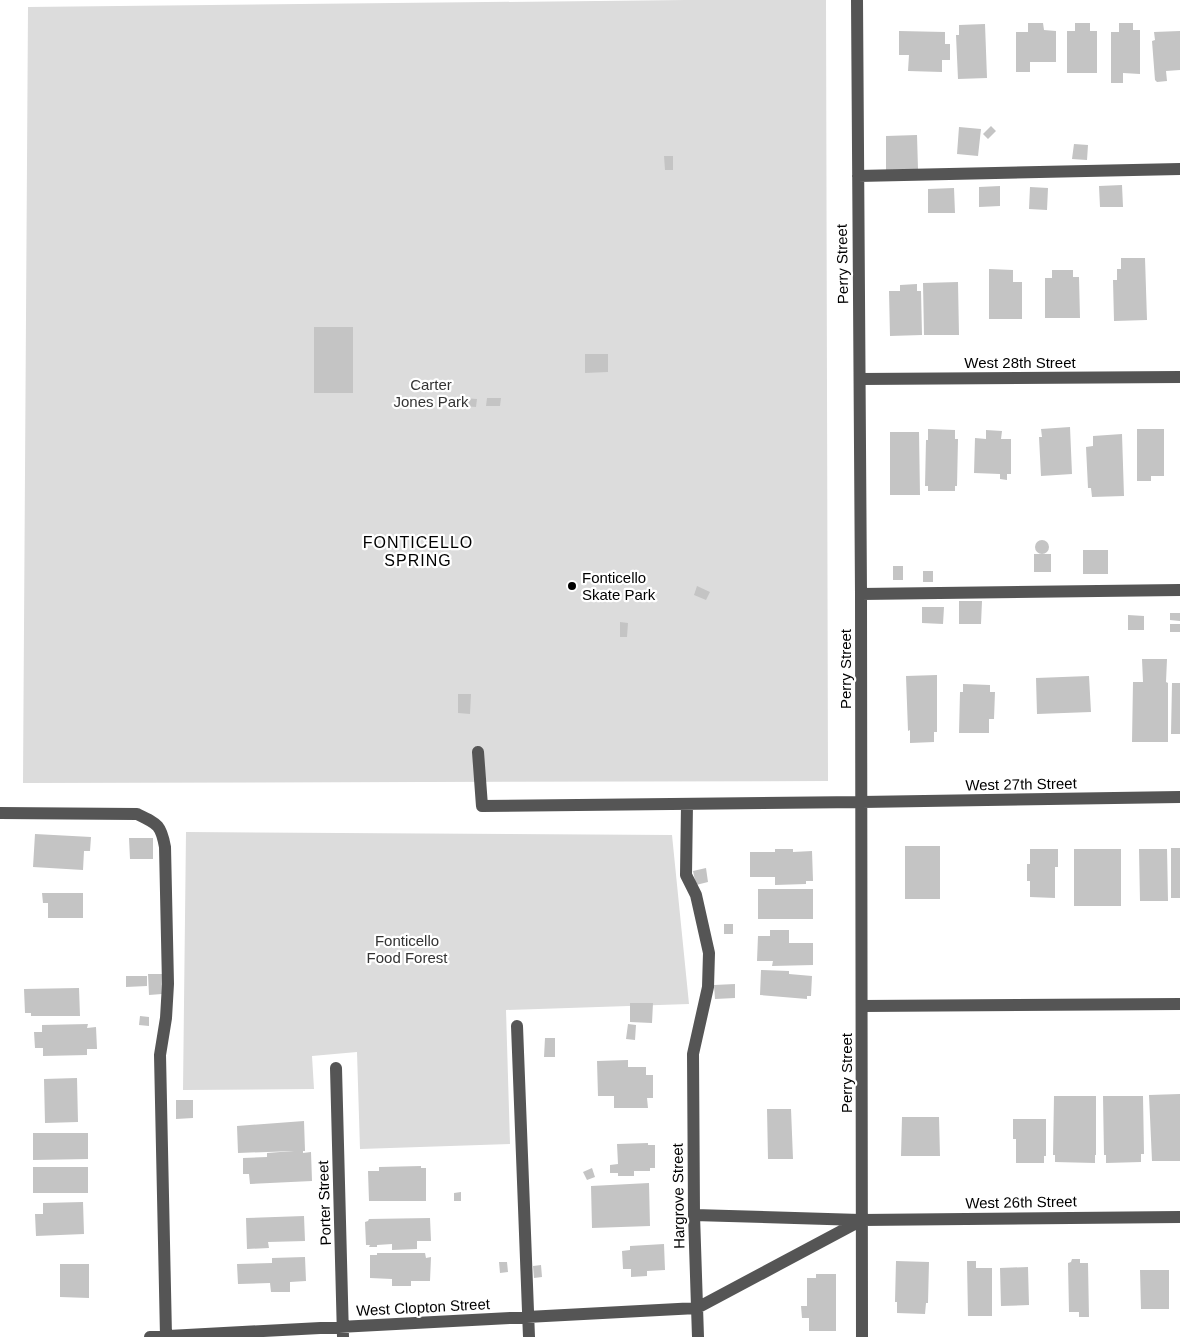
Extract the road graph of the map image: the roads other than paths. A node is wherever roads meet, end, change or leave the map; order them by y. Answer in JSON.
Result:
{"nodes":[{"id":1,"x":857,"y":0,"type":"edge"},
{"id":2,"x":1180,"y":169,"type":"edge"},
{"id":3,"x":858,"y":176,"type":"junction"},
{"id":4,"x":1180,"y":377,"type":"edge"},
{"id":5,"x":860,"y":379,"type":"junction"},
{"id":6,"x":1180,"y":590,"type":"edge"},
{"id":7,"x":861,"y":594,"type":"junction"},
{"id":8,"x":478,"y":752,"type":"dead end"},
{"id":9,"x":1180,"y":797,"type":"edge"},
{"id":10,"x":862,"y":802,"type":"junction"},
{"id":11,"x":687,"y":804,"type":"junction"},
{"id":12,"x":0,"y":813,"type":"edge"},
{"id":13,"x":1180,"y":1004,"type":"edge"},
{"id":14,"x":862,"y":1006,"type":"junction"},
{"id":15,"x":517,"y":1026,"type":"dead end"},
{"id":16,"x":336,"y":1068,"type":"dead end"},
{"id":17,"x":694,"y":1215,"type":"junction"},
{"id":18,"x":1180,"y":1217,"type":"edge"},
{"id":19,"x":862,"y":1220,"type":"junction"},
{"id":20,"x":697,"y":1308,"type":"junction"},
{"id":21,"x":528,"y":1317,"type":"junction"},
{"id":22,"x":343,"y":1332,"type":"edge"},
{"id":23,"x":166,"y":1336,"type":"edge"},
{"id":24,"x":150,"y":1337,"type":"edge"},
{"id":25,"x":529,"y":1337,"type":"edge"},
{"id":26,"x":698,"y":1337,"type":"edge"},
{"id":27,"x":862,"y":1337,"type":"edge"}],
"edges":[{"from":1,"to":3,"type":"street","name":"Perry Street"},
{"from":2,"to":3,"type":"street"},
{"from":3,"to":5,"type":"street","name":"Perry Street"},
{"from":4,"to":5,"type":"street","name":"West 28th Street"},
{"from":5,"to":7,"type":"street","name":"Perry Street"},
{"from":6,"to":7,"type":"street"},
{"from":7,"to":10,"type":"street","name":"Perry Street"},
{"from":8,"to":11,"type":"street","name":"West 27th Street"},
{"from":9,"to":10,"type":"street","name":"West 27th Street"},
{"from":10,"to":11,"type":"street","name":"West 27th Street"},
{"from":10,"to":14,"type":"street","name":"Perry Street"},
{"from":11,"to":17,"type":"street","name":"Hargrove Street"},
{"from":12,"to":23,"type":"street"},
{"from":13,"to":14,"type":"street"},
{"from":14,"to":19,"type":"street","name":"Perry Street"},
{"from":15,"to":21,"type":"street"},
{"from":16,"to":22,"type":"street","name":"Porter Street"},
{"from":17,"to":19,"type":"street","name":"West 26th Street"},
{"from":17,"to":20,"type":"street","name":"Hargrove Street"},
{"from":18,"to":19,"type":"street","name":"West 26th Street"},
{"from":19,"to":20,"type":"street","name":"West 26th Street"},
{"from":19,"to":27,"type":"street","name":"Perry Street"},
{"from":20,"to":21,"type":"street","name":"West Clopton Street"},
{"from":20,"to":26,"type":"street","name":"Hargrove Street"},
{"from":21,"to":22,"type":"street","name":"West Clopton Street"},
{"from":21,"to":25,"type":"street"},
{"from":22,"to":23,"type":"street","name":"West Clopton Street"},
{"from":23,"to":24,"type":"street","name":"West Clopton Street"}]}
